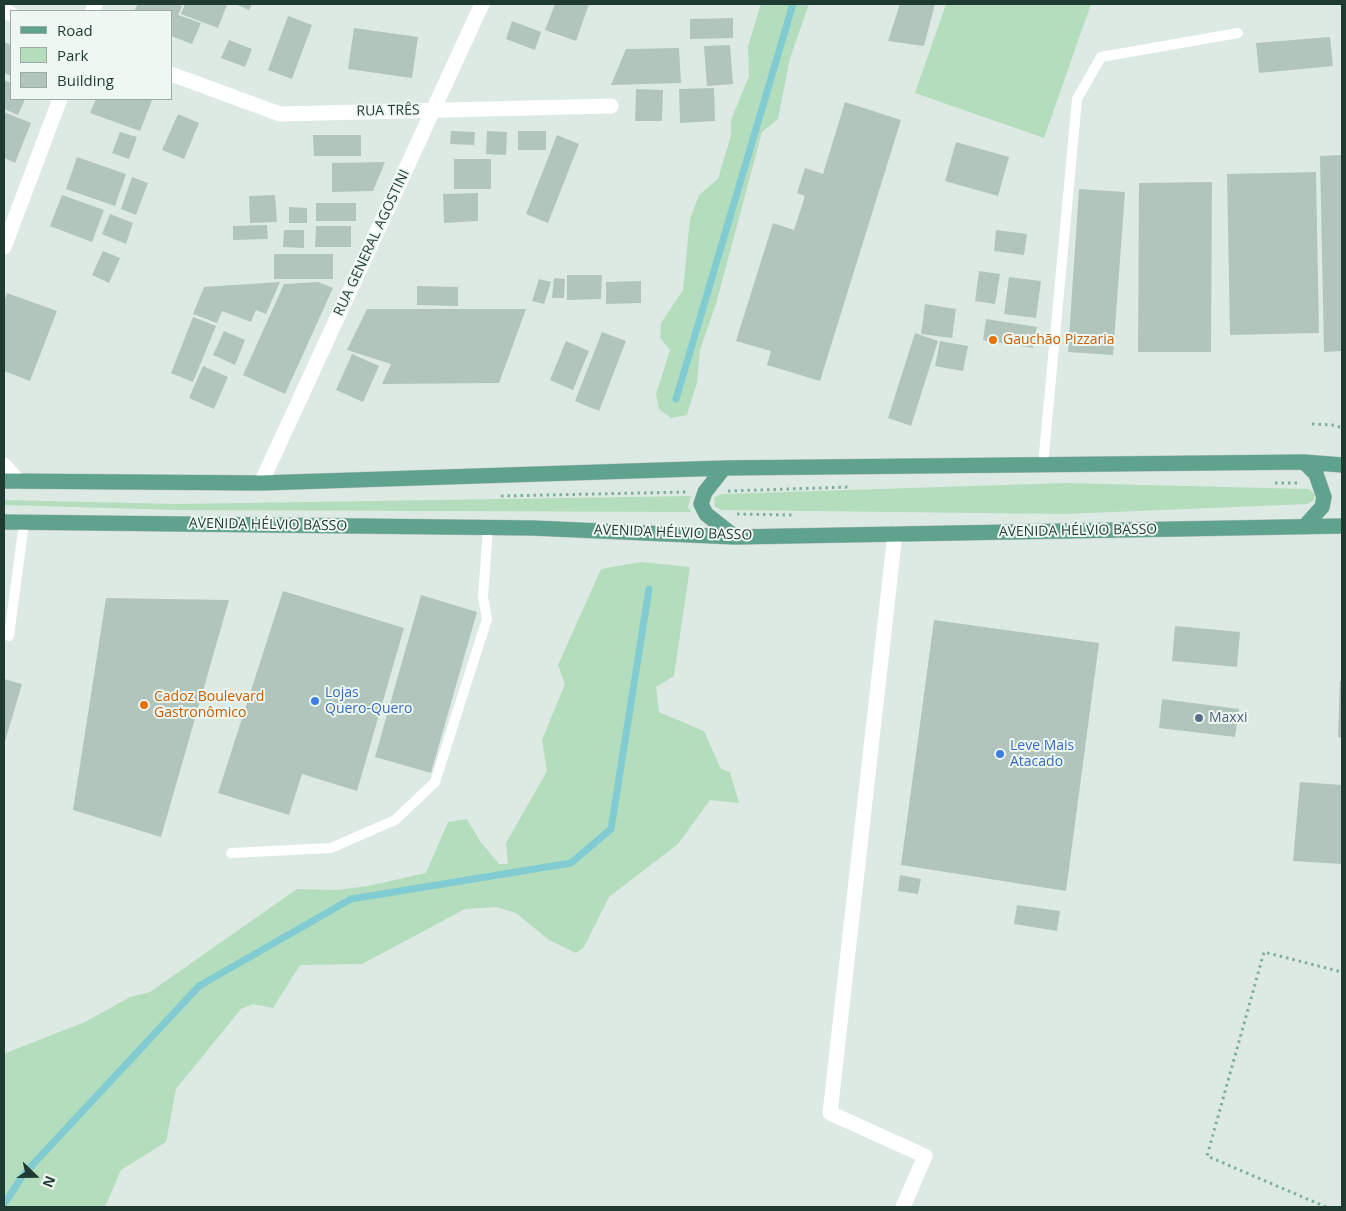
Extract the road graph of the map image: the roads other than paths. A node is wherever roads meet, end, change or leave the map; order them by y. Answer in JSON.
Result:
{"nodes":[{"id":1,"x":482,"y":4,"type":"edge"},
{"id":2,"x":1238,"y":33,"type":"dead end"},
{"id":3,"x":172,"y":74,"type":"edge"},
{"id":4,"x":60,"y":100,"type":"edge"},
{"id":5,"x":611,"y":106,"type":"dead end"},
{"id":6,"x":433,"y":110,"type":"junction"},
{"id":7,"x":4,"y":247,"type":"edge"},
{"id":8,"x":1304,"y":462,"type":"junction"},
{"id":9,"x":4,"y":465,"type":"edge"},
{"id":10,"x":1043,"y":465,"type":"junction"},
{"id":11,"x":1342,"y":465,"type":"edge"},
{"id":12,"x":724,"y":468,"type":"junction"},
{"id":13,"x":11,"y":481,"type":"edge"},
{"id":14,"x":261,"y":483,"type":"junction"},
{"id":15,"x":4,"y":522,"type":"edge"},
{"id":16,"x":24,"y":523,"type":"junction"},
{"id":17,"x":1342,"y":526,"type":"edge"},
{"id":18,"x":488,"y":528,"type":"junction"},
{"id":19,"x":1304,"y":528,"type":"junction"},
{"id":20,"x":895,"y":534,"type":"junction"},
{"id":21,"x":735,"y":537,"type":"junction"},
{"id":22,"x":9,"y":636,"type":"dead end"},
{"id":23,"x":230,"y":854,"type":"dead end"},
{"id":24,"x":903,"y":1207,"type":"edge"}],
"edges":[{"from":1,"to":6,"type":"street","name":"RUA GENERAL AGOSTINI"},
{"from":2,"to":10,"type":"lane"},
{"from":3,"to":6,"type":"street","name":"RUA TRÊS"},
{"from":4,"to":7,"type":"street"},
{"from":5,"to":6,"type":"street","name":"RUA TRÊS"},
{"from":6,"to":14,"type":"street","name":"RUA GENERAL AGOSTINI"},
{"from":8,"to":10,"type":"main road"},
{"from":8,"to":11,"type":"main road"},
{"from":8,"to":19,"type":"main road"},
{"from":9,"to":13,"type":"street"},
{"from":10,"to":12,"type":"main road"},
{"from":12,"to":14,"type":"main road"},
{"from":12,"to":21,"type":"main road"},
{"from":13,"to":14,"type":"main road"},
{"from":15,"to":16,"type":"main road","name":"AVENIDA HÉLVIO BASSO"},
{"from":16,"to":18,"type":"main road","name":"AVENIDA HÉLVIO BASSO"},
{"from":16,"to":22,"type":"lane"},
{"from":17,"to":19,"type":"main road","name":"AVENIDA HÉLVIO BASSO"},
{"from":18,"to":21,"type":"main road","name":"AVENIDA HÉLVIO BASSO"},
{"from":18,"to":23,"type":"lane"},
{"from":19,"to":20,"type":"main road","name":"AVENIDA HÉLVIO BASSO"},
{"from":20,"to":21,"type":"main road","name":"AVENIDA HÉLVIO BASSO"},
{"from":20,"to":24,"type":"street"}]}
